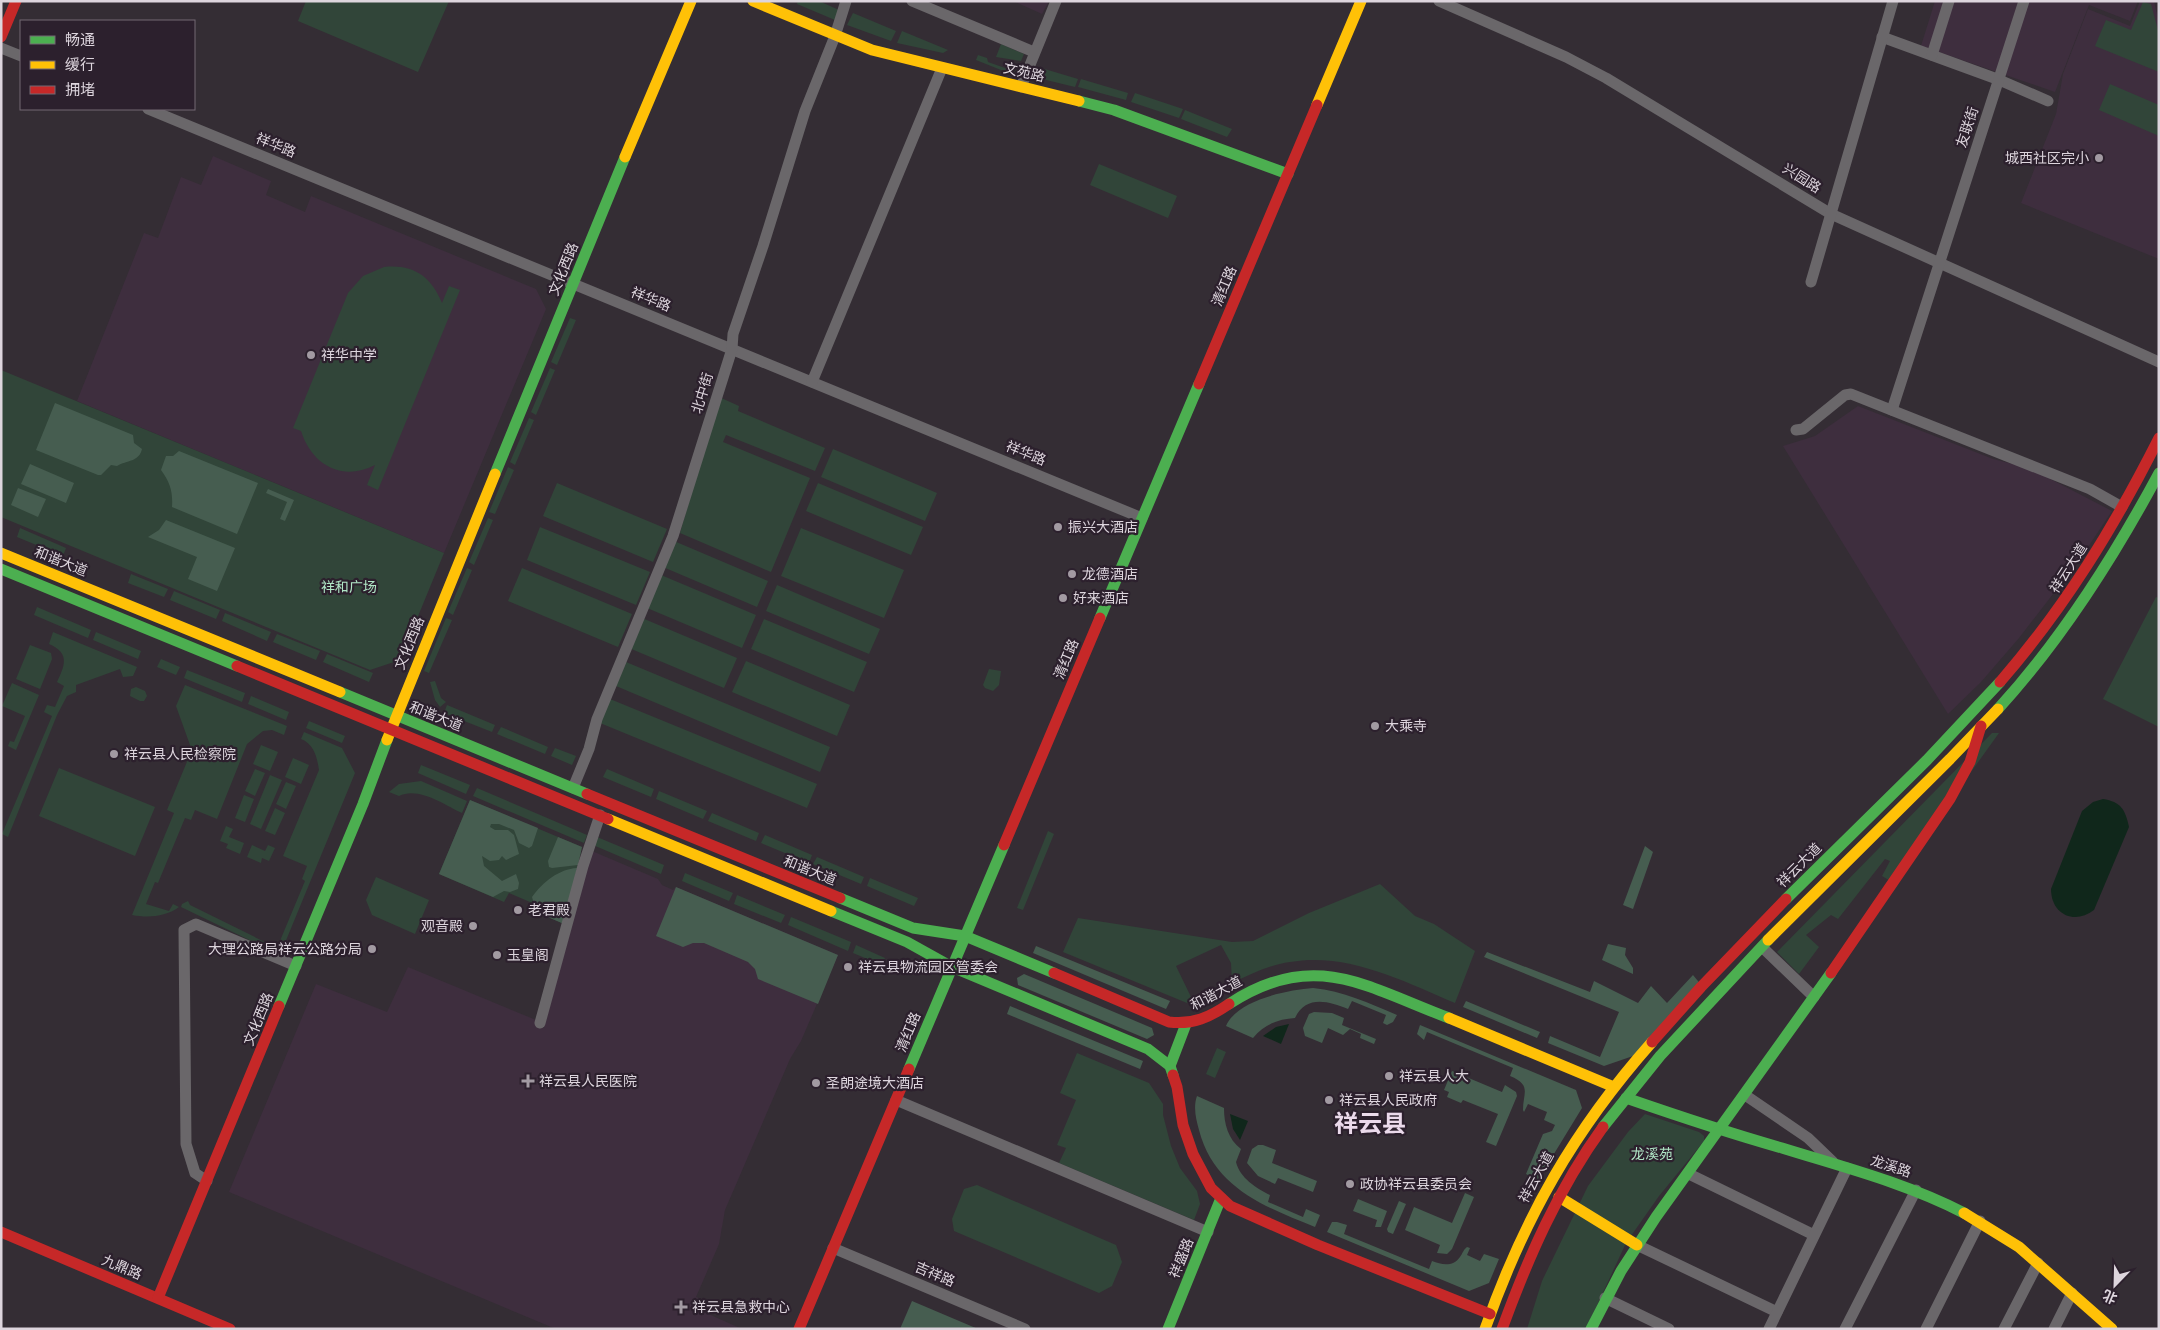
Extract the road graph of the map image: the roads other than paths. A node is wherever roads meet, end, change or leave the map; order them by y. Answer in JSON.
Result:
{"nodes":[{"id":1,"x":16,"y":1,"type":"edge"},
{"id":2,"x":691,"y":1,"type":"edge"},
{"id":3,"x":753,"y":1,"type":"edge"},
{"id":4,"x":846,"y":1,"type":"edge"},
{"id":5,"x":912,"y":1,"type":"edge"},
{"id":6,"x":1056,"y":1,"type":"edge"},
{"id":7,"x":1361,"y":1,"type":"edge"},
{"id":8,"x":1440,"y":1,"type":"edge"},
{"id":9,"x":1893,"y":1,"type":"edge"},
{"id":10,"x":1949,"y":1,"type":"edge"},
{"id":11,"x":2024,"y":1,"type":"edge"},
{"id":12,"x":835,"y":36,"type":"junction"},
{"id":13,"x":1882,"y":37,"type":"junction"},
{"id":14,"x":1,"y":38,"type":"edge"},
{"id":15,"x":1,"y":48,"type":"edge"},
{"id":16,"x":1034,"y":52,"type":"junction"},
{"id":17,"x":1932,"y":55,"type":"junction"},
{"id":18,"x":20,"y":56,"type":"edge"},
{"id":19,"x":942,"y":68,"type":"junction"},
{"id":20,"x":1997,"y":79,"type":"junction"},
{"id":21,"x":1021,"y":87,"type":"junction"},
{"id":22,"x":2048,"y":101,"type":"dead end"},
{"id":23,"x":150,"y":110,"type":"edge"},
{"id":24,"x":1288,"y":174,"type":"junction"},
{"id":25,"x":1831,"y":214,"type":"junction"},
{"id":26,"x":1940,"y":262,"type":"junction"},
{"id":27,"x":1811,"y":282,"type":"dead end"},
{"id":28,"x":573,"y":284,"type":"junction"},
{"id":29,"x":732,"y":349,"type":"junction"},
{"id":30,"x":2159,"y":362,"type":"edge"},
{"id":31,"x":812,"y":382,"type":"junction"},
{"id":32,"x":1892,"y":410,"type":"junction"},
{"id":33,"x":1796,"y":430,"type":"dead end"},
{"id":34,"x":2159,"y":438,"type":"edge"},
{"id":35,"x":2159,"y":473,"type":"edge"},
{"id":36,"x":2122,"y":507,"type":"junction"},
{"id":37,"x":1142,"y":518,"type":"junction"},
{"id":38,"x":1,"y":553,"type":"edge"},
{"id":39,"x":1,"y":569,"type":"edge"},
{"id":40,"x":396,"y":715,"type":"junction"},
{"id":41,"x":1981,"y":726,"type":"junction"},
{"id":42,"x":390,"y":729,"type":"junction"},
{"id":43,"x":573,"y":788,"type":"junction"},
{"id":44,"x":600,"y":815,"type":"junction"},
{"id":45,"x":965,"y":936,"type":"junction"},
{"id":46,"x":1762,"y":947,"type":"junction"},
{"id":47,"x":296,"y":966,"type":"junction"},
{"id":48,"x":952,"y":967,"type":"junction"},
{"id":49,"x":1814,"y":997,"type":"junction"},
{"id":50,"x":540,"y":1023,"type":"dead end"},
{"id":51,"x":1186,"y":1024,"type":"junction"},
{"id":52,"x":1170,"y":1066,"type":"junction"},
{"id":53,"x":1614,"y":1087,"type":"junction"},
{"id":54,"x":1746,"y":1095,"type":"junction"},
{"id":55,"x":1626,"y":1098,"type":"junction"},
{"id":56,"x":896,"y":1100,"type":"junction"},
{"id":57,"x":1720,"y":1130,"type":"junction"},
{"id":58,"x":1835,"y":1164,"type":"junction"},
{"id":59,"x":1847,"y":1168,"type":"junction"},
{"id":60,"x":1688,"y":1174,"type":"junction"},
{"id":61,"x":207,"y":1181,"type":"junction"},
{"id":62,"x":1916,"y":1190,"type":"junction"},
{"id":63,"x":1559,"y":1197,"type":"junction"},
{"id":64,"x":1222,"y":1198,"type":"junction"},
{"id":65,"x":1980,"y":1221,"type":"junction"},
{"id":66,"x":1,"y":1232,"type":"edge"},
{"id":67,"x":1208,"y":1232,"type":"junction"},
{"id":68,"x":1814,"y":1235,"type":"junction"},
{"id":69,"x":1637,"y":1245,"type":"junction"},
{"id":70,"x":833,"y":1248,"type":"junction"},
{"id":71,"x":2038,"y":1263,"type":"junction"},
{"id":72,"x":2072,"y":1293,"type":"junction"},
{"id":73,"x":158,"y":1298,"type":"junction"},
{"id":74,"x":1605,"y":1298,"type":"junction"},
{"id":75,"x":1777,"y":1312,"type":"junction"},
{"id":76,"x":1490,"y":1314,"type":"junction"},
{"id":77,"x":213,"y":1325,"type":"edge"},
{"id":78,"x":230,"y":1329,"type":"edge"},
{"id":79,"x":799,"y":1329,"type":"edge"},
{"id":80,"x":1025,"y":1329,"type":"edge"},
{"id":81,"x":1168,"y":1329,"type":"edge"},
{"id":82,"x":1485,"y":1329,"type":"edge"},
{"id":83,"x":1502,"y":1329,"type":"edge"},
{"id":84,"x":1591,"y":1329,"type":"edge"},
{"id":85,"x":1669,"y":1329,"type":"edge"},
{"id":86,"x":1769,"y":1329,"type":"edge"},
{"id":87,"x":1845,"y":1329,"type":"edge"},
{"id":88,"x":1926,"y":1329,"type":"edge"},
{"id":89,"x":2004,"y":1329,"type":"edge"},
{"id":90,"x":2054,"y":1329,"type":"edge"},
{"id":91,"x":2112,"y":1329,"type":"edge"}],
"edges":[{"from":1,"to":14,"type":"main road"},
{"from":2,"to":28,"type":"main road","name":"文化西路"},
{"from":3,"to":12,"type":"main road","name":"文苑路"},
{"from":4,"to":12,"type":"street","name":"北中街"},
{"from":5,"to":16,"type":"street"},
{"from":6,"to":16,"type":"street"},
{"from":7,"to":24,"type":"main road","name":"清红路"},
{"from":8,"to":25,"type":"street","name":"兴园路"},
{"from":9,"to":13,"type":"street"},
{"from":10,"to":17,"type":"street"},
{"from":11,"to":20,"type":"street","name":"友联街"},
{"from":12,"to":19,"type":"main road","name":"文苑路"},
{"from":12,"to":29,"type":"street","name":"北中街"},
{"from":13,"to":17,"type":"street"},
{"from":13,"to":25,"type":"street"},
{"from":15,"to":18,"type":"street"},
{"from":16,"to":21,"type":"street"},
{"from":17,"to":20,"type":"street"},
{"from":19,"to":21,"type":"main road","name":"文苑路"},
{"from":19,"to":31,"type":"street"},
{"from":20,"to":22,"type":"street"},
{"from":20,"to":26,"type":"street","name":"友联街"},
{"from":21,"to":24,"type":"main road","name":"文苑路"},
{"from":23,"to":28,"type":"street","name":"祥华路"},
{"from":24,"to":37,"type":"main road","name":"清红路"},
{"from":25,"to":26,"type":"street","name":"兴园路"},
{"from":25,"to":27,"type":"street"},
{"from":26,"to":30,"type":"street","name":"兴园路"},
{"from":26,"to":32,"type":"street","name":"友联街"},
{"from":28,"to":29,"type":"street","name":"祥华路"},
{"from":28,"to":40,"type":"main road","name":"文化西路"},
{"from":29,"to":31,"type":"street","name":"祥华路"},
{"from":29,"to":43,"type":"street","name":"北中街"},
{"from":31,"to":37,"type":"street","name":"祥华路"},
{"from":32,"to":33,"type":"street"},
{"from":32,"to":36,"type":"street"},
{"from":34,"to":36,"type":"main road","name":"祥云大道"},
{"from":35,"to":41,"type":"main road"},
{"from":36,"to":53,"type":"main road","name":"祥云大道"},
{"from":37,"to":45,"type":"main road","name":"清红路"},
{"from":38,"to":40,"type":"main road","name":"和谐大道"},
{"from":39,"to":42,"type":"main road"},
{"from":40,"to":42,"type":"main road","name":"文化西路"},
{"from":40,"to":43,"type":"main road","name":"和谐大道"},
{"from":41,"to":46,"type":"main road"},
{"from":41,"to":49,"type":"main road"},
{"from":42,"to":44,"type":"main road"},
{"from":42,"to":47,"type":"main road","name":"文化西路"},
{"from":43,"to":45,"type":"main road","name":"和谐大道"},
{"from":44,"to":48,"type":"main road"},
{"from":44,"to":50,"type":"street"},
{"from":45,"to":48,"type":"main road","name":"清红路"},
{"from":45,"to":51,"type":"main road","name":"和谐大道"},
{"from":46,"to":49,"type":"street"},
{"from":46,"to":55,"type":"main road"},
{"from":47,"to":61,"type":"main road","name":"文化西路"},
{"from":47,"to":61,"type":"street"},
{"from":48,"to":52,"type":"main road"},
{"from":48,"to":56,"type":"main road","name":"清红路"},
{"from":49,"to":54,"type":"main road"},
{"from":51,"to":52,"type":"main road"},
{"from":51,"to":53,"type":"main road","name":"和谐大道"},
{"from":52,"to":64,"type":"main road"},
{"from":53,"to":55,"type":"main road","name":"和谐大道"},
{"from":53,"to":76,"type":"main road","name":"祥云大道"},
{"from":54,"to":57,"type":"main road"},
{"from":54,"to":58,"type":"street"},
{"from":55,"to":57,"type":"main road","name":"龙溪路"},
{"from":55,"to":63,"type":"main road"},
{"from":56,"to":67,"type":"street"},
{"from":56,"to":70,"type":"main road","name":"清红路"},
{"from":57,"to":58,"type":"main road","name":"龙溪路"},
{"from":57,"to":60,"type":"main road"},
{"from":58,"to":59,"type":"main road","name":"龙溪路"},
{"from":59,"to":62,"type":"main road","name":"龙溪路"},
{"from":59,"to":68,"type":"street"},
{"from":60,"to":68,"type":"street"},
{"from":60,"to":69,"type":"main road"},
{"from":61,"to":73,"type":"main road","name":"文化西路"},
{"from":62,"to":65,"type":"main road","name":"龙溪路"},
{"from":62,"to":87,"type":"street"},
{"from":63,"to":69,"type":"main road"},
{"from":63,"to":83,"type":"main road"},
{"from":64,"to":67,"type":"main road","name":"祥盛路"},
{"from":64,"to":76,"type":"main road"},
{"from":65,"to":71,"type":"main road","name":"龙溪路"},
{"from":65,"to":88,"type":"street"},
{"from":66,"to":73,"type":"main road","name":"九鼎路"},
{"from":67,"to":81,"type":"main road","name":"祥盛路"},
{"from":68,"to":75,"type":"street"},
{"from":69,"to":74,"type":"main road"},
{"from":69,"to":75,"type":"street"},
{"from":70,"to":79,"type":"main road","name":"清红路"},
{"from":70,"to":80,"type":"street","name":"吉祥路"},
{"from":71,"to":72,"type":"main road","name":"龙溪路"},
{"from":71,"to":89,"type":"street"},
{"from":72,"to":90,"type":"street"},
{"from":72,"to":91,"type":"main road","name":"龙溪路"},
{"from":73,"to":77,"type":"main road","name":"九鼎路"},
{"from":74,"to":84,"type":"main road"},
{"from":74,"to":85,"type":"street"},
{"from":75,"to":86,"type":"street"},
{"from":76,"to":82,"type":"main road","name":"祥云大道"},
{"from":77,"to":78,"type":"main road","name":"九鼎路"}]}
